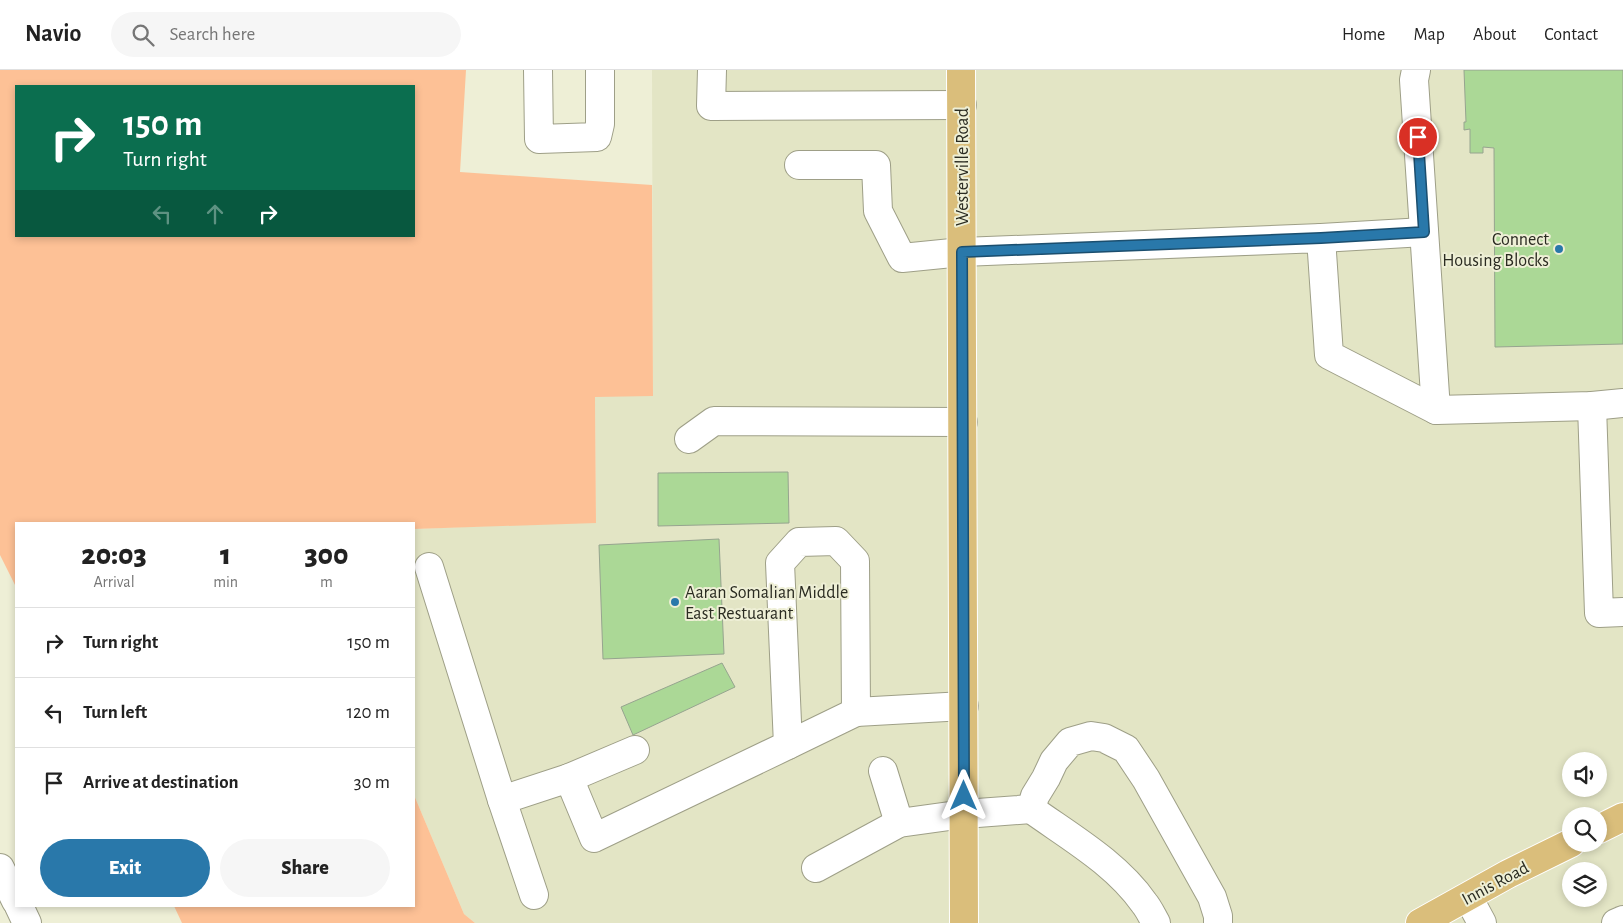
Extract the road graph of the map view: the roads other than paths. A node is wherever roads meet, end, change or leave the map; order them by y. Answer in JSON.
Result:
{"nodes":[{"id":1,"x":538,"y":70,"type":"edge"},
{"id":2,"x":600,"y":70,"type":"edge"},
{"id":3,"x":712,"y":70,"type":"edge"},
{"id":4,"x":962,"y":70,"type":"edge"},
{"id":5,"x":1416,"y":70,"type":"edge"},
{"id":6,"x":962,"y":105,"type":"junction"},
{"id":7,"x":800,"y":165,"type":"dead end"},
{"id":8,"x":1424,"y":232,"type":"junction"},
{"id":9,"x":1321,"y":238,"type":"junction"},
{"id":10,"x":962,"y":252,"type":"junction"},
{"id":11,"x":1623,"y":404,"type":"edge"},
{"id":12,"x":1592,"y":406,"type":"junction"},
{"id":13,"x":1436,"y":410,"type":"junction"},
{"id":14,"x":963,"y":422,"type":"junction"},
{"id":15,"x":689,"y":439,"type":"dead end"},
{"id":16,"x":429,"y":567,"type":"dead end"},
{"id":17,"x":1623,"y":612,"type":"edge"},
{"id":18,"x":964,"y":706,"type":"junction"},
{"id":19,"x":856,"y":712,"type":"junction"},
{"id":20,"x":788,"y":746,"type":"junction"},
{"id":21,"x":635,"y":750,"type":"dead end"},
{"id":22,"x":883,"y":770,"type":"dead end"},
{"id":23,"x":569,"y":778,"type":"junction"},
{"id":24,"x":502,"y":800,"type":"junction"},
{"id":25,"x":1032,"y":809,"type":"junction"},
{"id":26,"x":964,"y":814,"type":"junction"},
{"id":27,"x":1623,"y":817,"type":"edge"},
{"id":28,"x":899,"y":823,"type":"junction"},
{"id":29,"x":1607,"y":825,"type":"edge"},
{"id":30,"x":1562,"y":847,"type":"edge"},
{"id":31,"x":0,"y":868,"type":"edge"},
{"id":32,"x":816,"y":868,"type":"dead end"},
{"id":33,"x":534,"y":895,"type":"dead end"},
{"id":34,"x":1468,"y":897,"type":"junction"},
{"id":35,"x":15,"y":899,"type":"edge"},
{"id":36,"x":19,"y":907,"type":"edge"},
{"id":37,"x":1623,"y":920,"type":"edge"},
{"id":38,"x":27,"y":923,"type":"edge"},
{"id":39,"x":964,"y":923,"type":"edge"},
{"id":40,"x":1156,"y":923,"type":"edge"},
{"id":41,"x":1218,"y":923,"type":"edge"},
{"id":42,"x":1420,"y":923,"type":"edge"},
{"id":43,"x":1482,"y":923,"type":"edge"},
{"id":44,"x":1616,"y":923,"type":"edge"}],
"edges":[{"from":1,"to":2,"type":"street"},
{"from":3,"to":6,"type":"street"},
{"from":4,"to":6,"type":"main road","name":"Westerville Road"},
{"from":5,"to":8,"type":"street"},
{"from":6,"to":10,"type":"main road","name":"Westerville Road"},
{"from":7,"to":10,"type":"street"},
{"from":8,"to":9,"type":"street"},
{"from":8,"to":13,"type":"street"},
{"from":9,"to":10,"type":"street"},
{"from":9,"to":13,"type":"street"},
{"from":10,"to":14,"type":"main road","name":"Westerville Road"},
{"from":11,"to":12,"type":"street"},
{"from":12,"to":13,"type":"street"},
{"from":12,"to":17,"type":"street"},
{"from":14,"to":15,"type":"street"},
{"from":14,"to":18,"type":"main road","name":"Westerville Road"},
{"from":16,"to":24,"type":"street"},
{"from":18,"to":19,"type":"street"},
{"from":18,"to":26,"type":"main road","name":"Westerville Road"},
{"from":19,"to":20,"type":"street"},
{"from":19,"to":20,"type":"street"},
{"from":20,"to":23,"type":"street"},
{"from":21,"to":23,"type":"street"},
{"from":22,"to":28,"type":"street"},
{"from":23,"to":24,"type":"street"},
{"from":24,"to":33,"type":"street"},
{"from":25,"to":26,"type":"street"},
{"from":25,"to":40,"type":"street"},
{"from":25,"to":41,"type":"street"},
{"from":26,"to":28,"type":"street"},
{"from":26,"to":39,"type":"main road","name":"Westerville Road"},
{"from":27,"to":29,"type":"main road"},
{"from":28,"to":32,"type":"street"},
{"from":30,"to":34,"type":"main road","name":"Innis Road"},
{"from":31,"to":35,"type":"street"},
{"from":34,"to":42,"type":"main road","name":"Innis Road"},
{"from":34,"to":43,"type":"street"},
{"from":36,"to":38,"type":"street"},
{"from":37,"to":44,"type":"street"}]}
